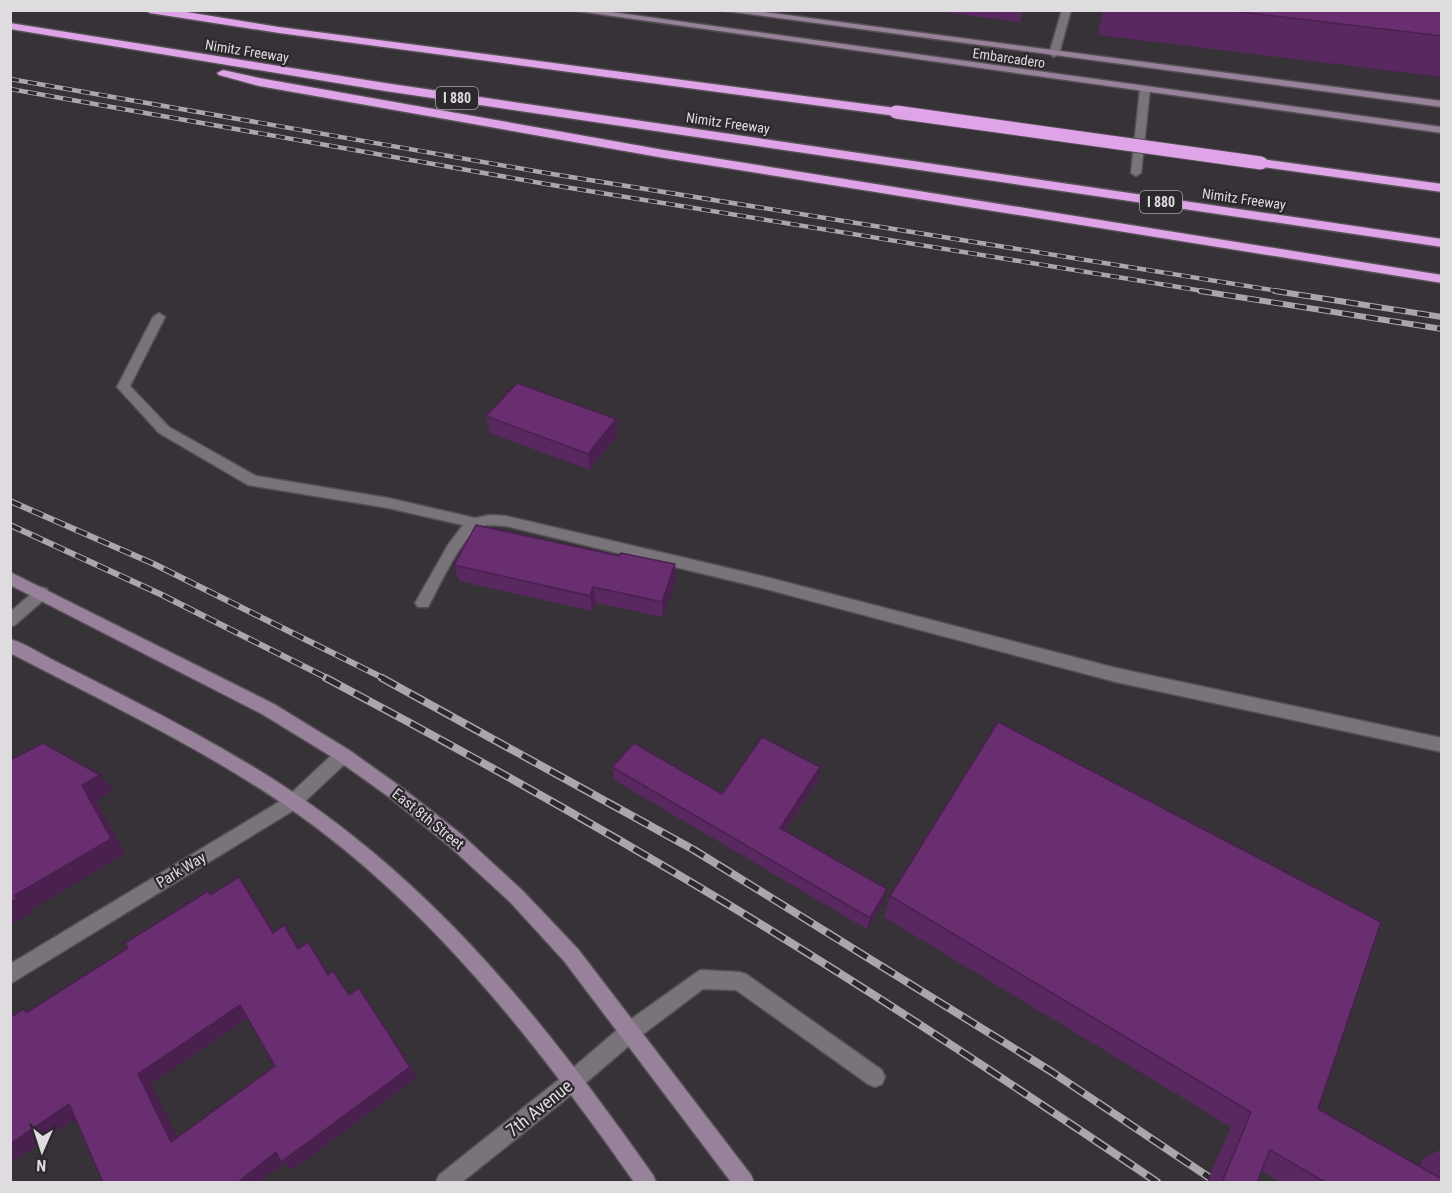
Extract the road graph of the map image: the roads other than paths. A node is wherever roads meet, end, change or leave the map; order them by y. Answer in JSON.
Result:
{"nodes":[{"id":1,"x":150,"y":10,"type":"edge"},
{"id":2,"x":574,"y":10,"type":"edge"},
{"id":3,"x":723,"y":10,"type":"edge"},
{"id":4,"x":1067,"y":10,"type":"edge"},
{"id":5,"x":10,"y":26,"type":"edge"},
{"id":6,"x":34,"y":30,"type":"junction"},
{"id":7,"x":1054,"y":54,"type":"junction"},
{"id":8,"x":1145,"y":89,"type":"junction"},
{"id":9,"x":1442,"y":104,"type":"edge"},
{"id":10,"x":1442,"y":130,"type":"edge"},
{"id":11,"x":1136,"y":173,"type":"dead end"},
{"id":12,"x":1442,"y":188,"type":"edge"},
{"id":13,"x":1442,"y":243,"type":"edge"},
{"id":14,"x":1442,"y":279,"type":"edge"},
{"id":15,"x":159,"y":317,"type":"dead end"},
{"id":16,"x":476,"y":523,"type":"junction"},
{"id":17,"x":10,"y":578,"type":"edge"},
{"id":18,"x":42,"y":593,"type":"junction"},
{"id":19,"x":423,"y":603,"type":"dead end"},
{"id":20,"x":10,"y":621,"type":"edge"},
{"id":21,"x":10,"y":645,"type":"edge"},
{"id":22,"x":1442,"y":745,"type":"edge"},
{"id":23,"x":343,"y":755,"type":"junction"},
{"id":24,"x":292,"y":802,"type":"junction"},
{"id":25,"x":10,"y":975,"type":"edge"},
{"id":26,"x":631,"y":1031,"type":"junction"},
{"id":27,"x":875,"y":1077,"type":"dead end"},
{"id":28,"x":574,"y":1080,"type":"junction"},
{"id":29,"x":446,"y":1182,"type":"edge"},
{"id":30,"x":646,"y":1182,"type":"edge"},
{"id":31,"x":744,"y":1182,"type":"edge"}],
"edges":[{"from":1,"to":12,"type":"highway","name":"Nimitz Freeway","bridge":true},
{"from":2,"to":8,"type":"main road","name":"Embarcadero"},
{"from":3,"to":7,"type":"main road","name":"Embarcadero"},
{"from":4,"to":7,"type":"street"},
{"from":5,"to":6,"type":"highway","name":"Nimitz Freeway","number":"I 880"},
{"from":6,"to":13,"type":"highway","name":"Nimitz Freeway","number":"I 880"},
{"from":6,"to":14,"type":"highway"},
{"from":7,"to":9,"type":"main road","name":"Embarcadero"},
{"from":8,"to":10,"type":"main road","name":"Embarcadero"},
{"from":8,"to":11,"type":"street"},
{"from":15,"to":16,"type":"street"},
{"from":16,"to":19,"type":"street"},
{"from":16,"to":22,"type":"street"},
{"from":17,"to":18,"type":"main road","name":"East 8th Street"},
{"from":18,"to":20,"type":"street"},
{"from":18,"to":23,"type":"main road","name":"East 8th Street"},
{"from":21,"to":24,"type":"main road"},
{"from":23,"to":24,"type":"street","name":"Park Way"},
{"from":23,"to":26,"type":"main road","name":"East 8th Street"},
{"from":24,"to":25,"type":"street","name":"Park Way"},
{"from":24,"to":28,"type":"main road"},
{"from":26,"to":27,"type":"street","name":"7th Avenue"},
{"from":26,"to":28,"type":"street","name":"7th Avenue"},
{"from":26,"to":31,"type":"main road","name":"East 8th Street"},
{"from":28,"to":29,"type":"street","name":"7th Avenue"},
{"from":28,"to":30,"type":"main road"}]}
